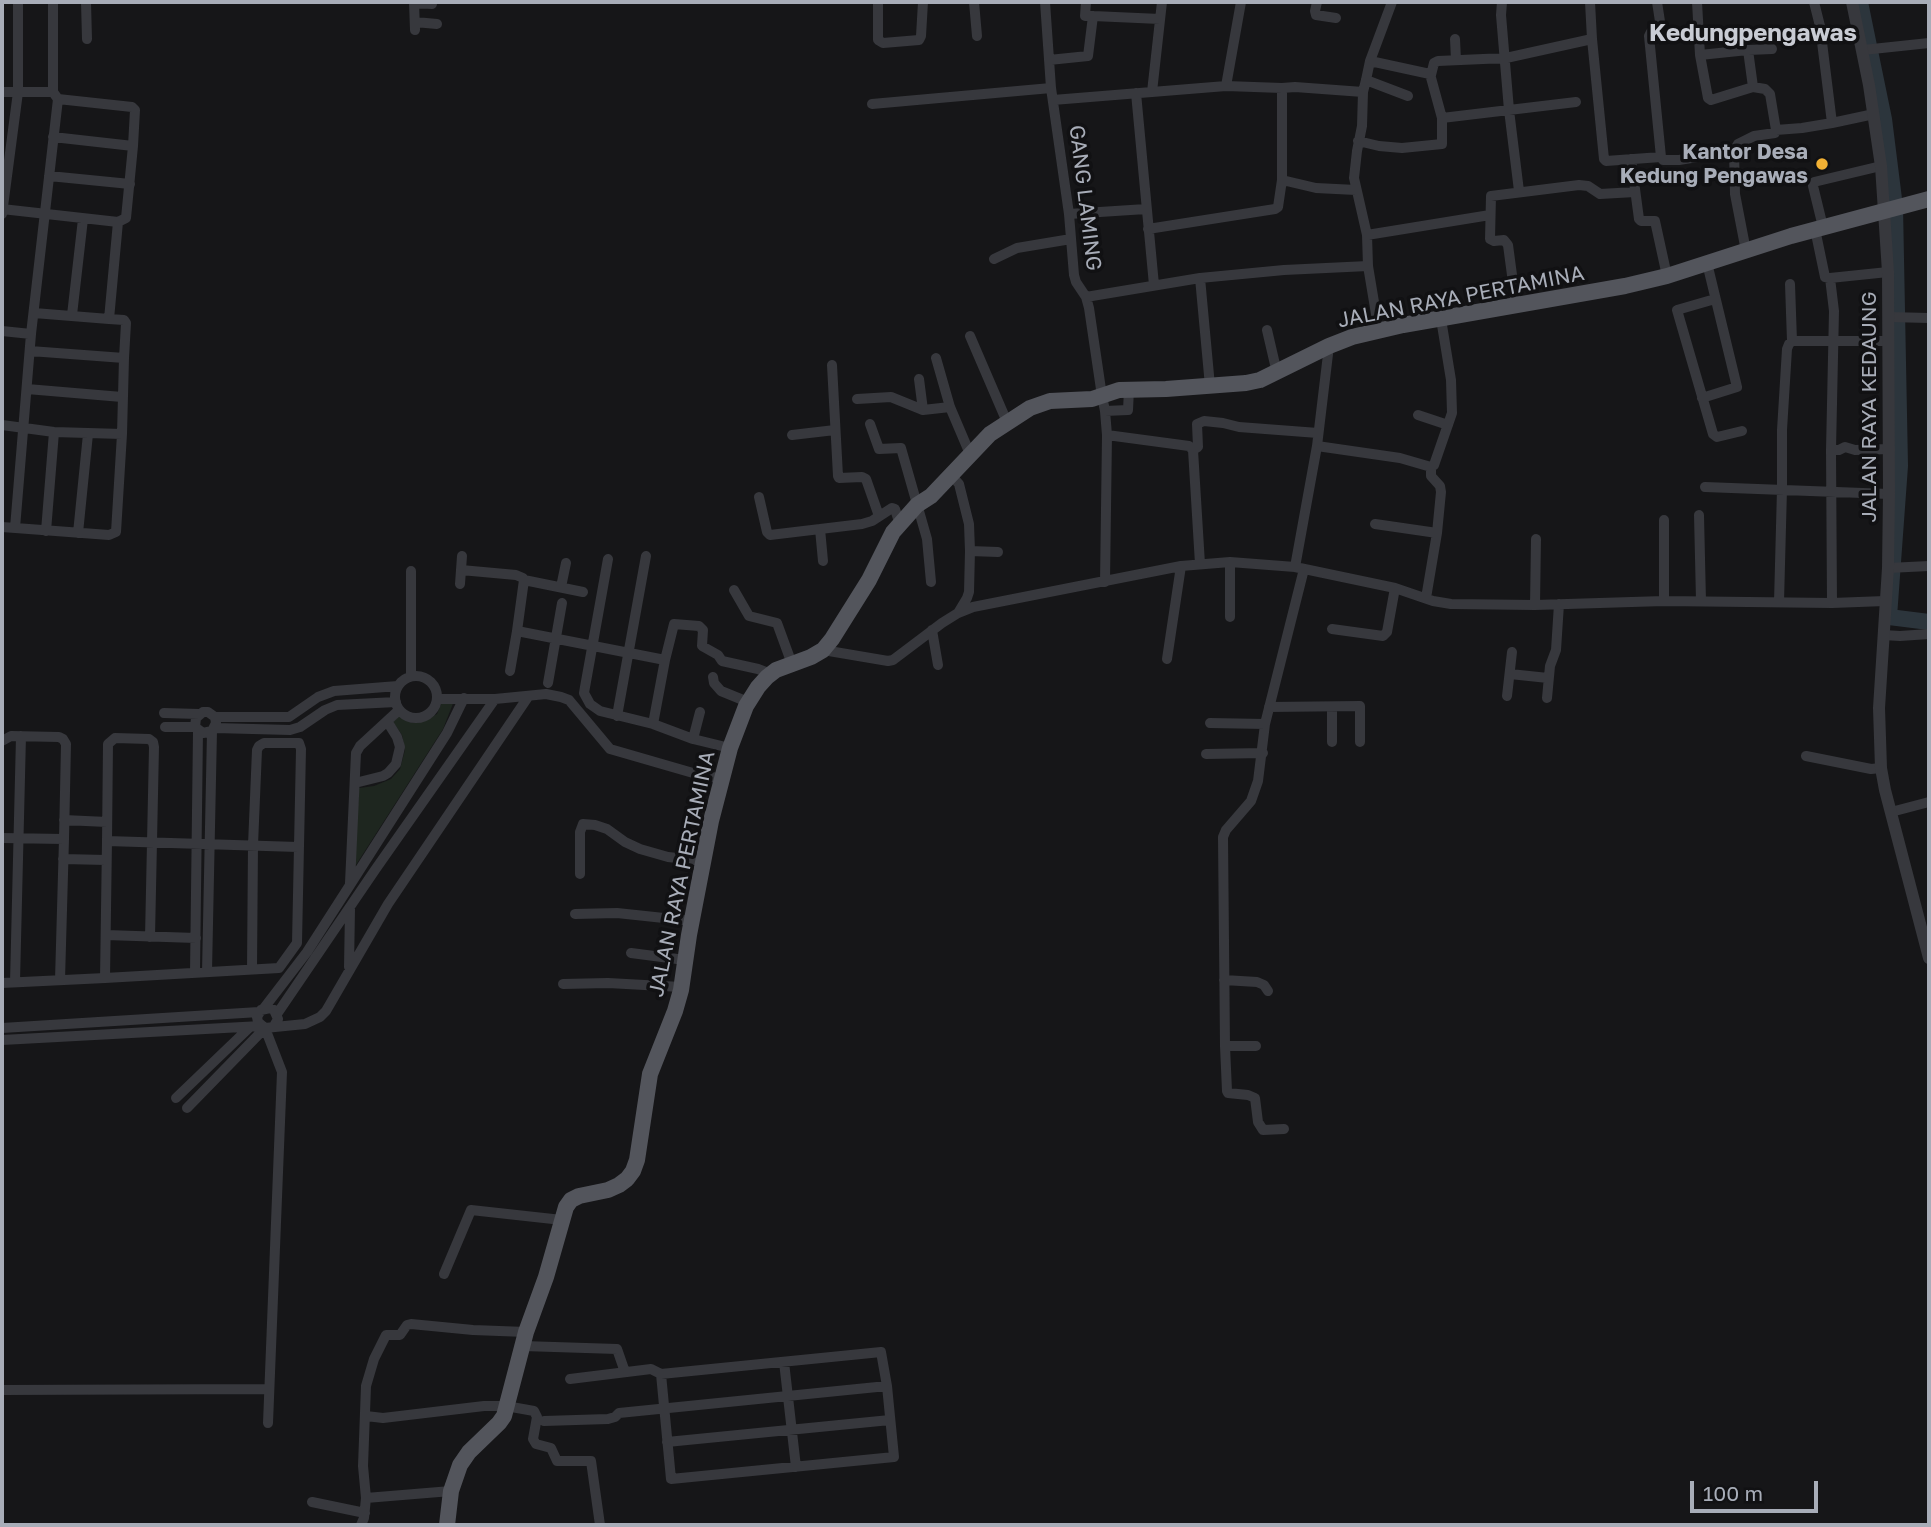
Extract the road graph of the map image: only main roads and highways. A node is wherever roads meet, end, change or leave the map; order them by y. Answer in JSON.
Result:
{"nodes":[{"id":1,"x":1929,"y":199,"type":"edge"},
{"id":2,"x":447,"y":1525,"type":"edge"}],
"edges":[{"from":1,"to":2,"type":"main road","name":"JALAN RAYA PERTAMINA"}]}
